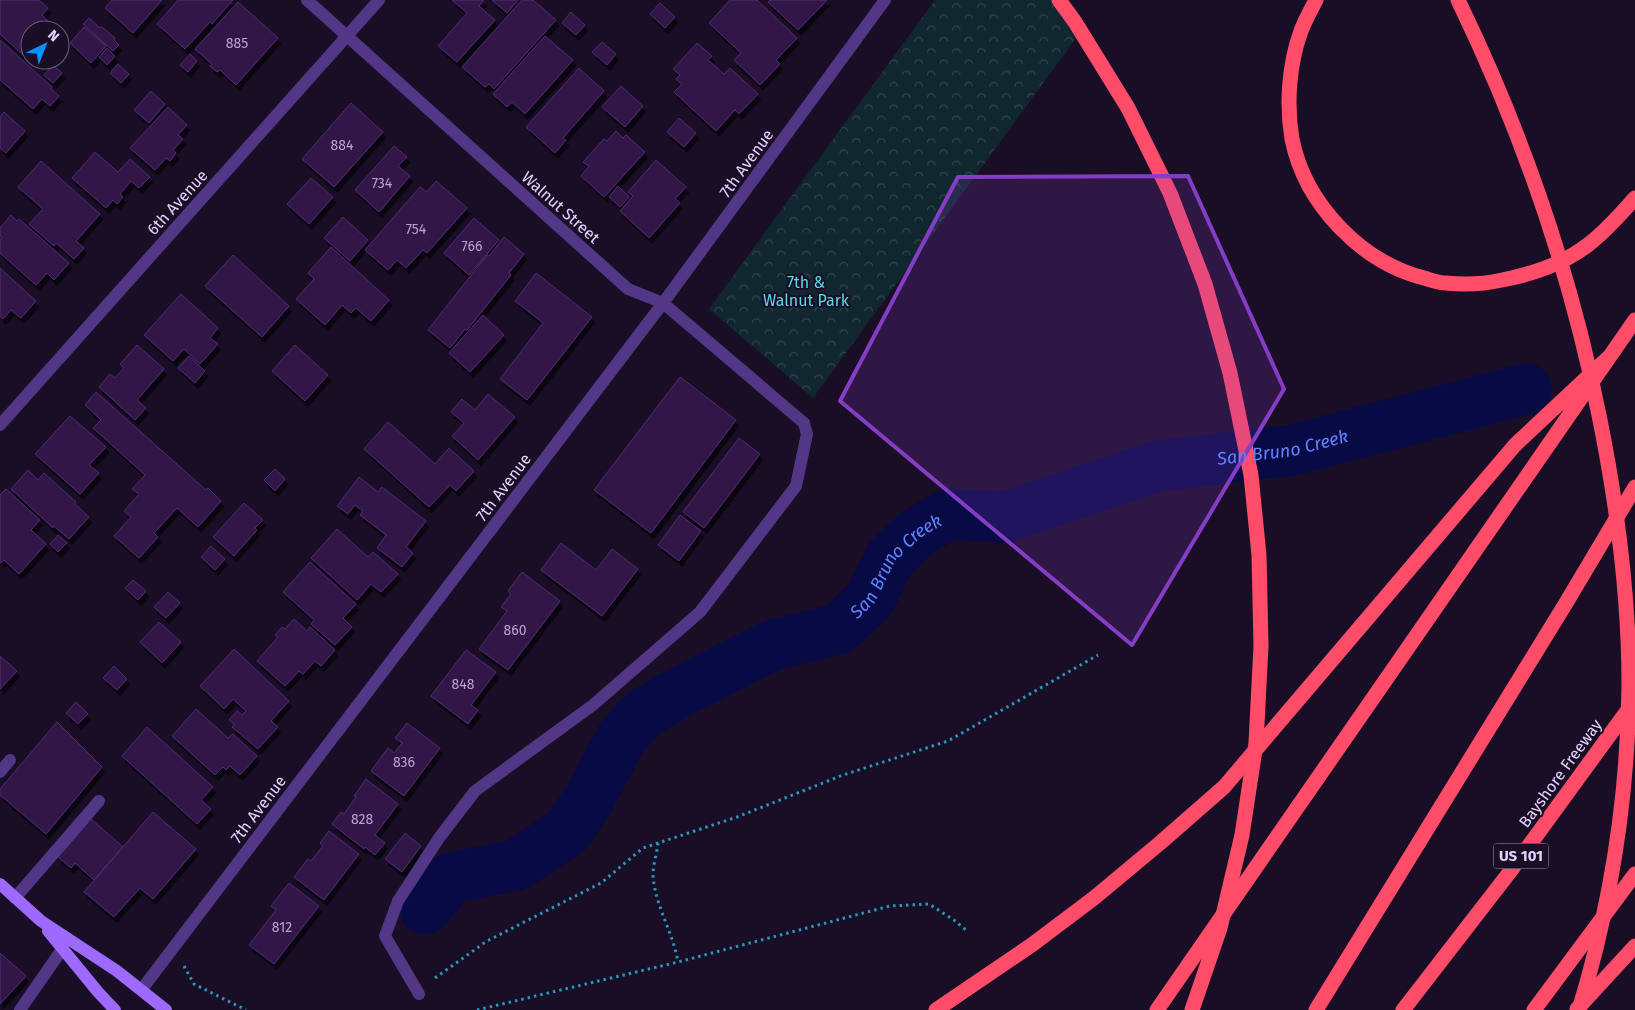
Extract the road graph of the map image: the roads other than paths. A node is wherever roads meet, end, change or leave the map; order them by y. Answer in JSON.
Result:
{"nodes":[{"id":1,"x":307,"y":0,"type":"edge"},
{"id":2,"x":379,"y":0,"type":"edge"},
{"id":3,"x":885,"y":0,"type":"edge"},
{"id":4,"x":1059,"y":0,"type":"edge"},
{"id":5,"x":1316,"y":0,"type":"edge"},
{"id":6,"x":1458,"y":0,"type":"edge"},
{"id":7,"x":347,"y":36,"type":"junction"},
{"id":8,"x":1635,"y":198,"type":"edge"},
{"id":9,"x":663,"y":303,"type":"junction"},
{"id":10,"x":1635,"y":320,"type":"edge"},
{"id":11,"x":1609,"y":357,"type":"junction"},
{"id":12,"x":0,"y":425,"type":"edge"},
{"id":13,"x":1635,"y":487,"type":"edge"},
{"id":14,"x":1635,"y":700,"type":"edge"},
{"id":15,"x":10,"y":760,"type":"dead end"},
{"id":16,"x":0,"y":772,"type":"edge"},
{"id":17,"x":99,"y":801,"type":"dead end"},
{"id":18,"x":1635,"y":874,"type":"edge"},
{"id":19,"x":0,"y":884,"type":"edge"},
{"id":20,"x":15,"y":898,"type":"junction"},
{"id":21,"x":41,"y":921,"type":"junction"},
{"id":22,"x":1635,"y":946,"type":"edge"},
{"id":23,"x":63,"y":948,"type":"junction"},
{"id":24,"x":142,"y":989,"type":"junction"},
{"id":25,"x":419,"y":994,"type":"road end"},
{"id":26,"x":20,"y":1010,"type":"edge"},
{"id":27,"x":115,"y":1010,"type":"edge"},
{"id":28,"x":166,"y":1010,"type":"edge"},
{"id":29,"x":936,"y":1010,"type":"edge"},
{"id":30,"x":1157,"y":1010,"type":"edge"},
{"id":31,"x":1192,"y":1010,"type":"edge"},
{"id":32,"x":1316,"y":1010,"type":"edge"},
{"id":33,"x":1404,"y":1010,"type":"edge"},
{"id":34,"x":1534,"y":1010,"type":"edge"},
{"id":35,"x":1578,"y":1010,"type":"edge"}],
"edges":[{"from":1,"to":7,"type":"street","name":"Walnut Street"},
{"from":2,"to":7,"type":"street","name":"6th Avenue"},
{"from":3,"to":9,"type":"street","name":"7th Avenue"},
{"from":4,"to":31,"type":"highway","bridge":true},
{"from":5,"to":8,"type":"highway"},
{"from":6,"to":35,"type":"highway","bridge":true},
{"from":7,"to":9,"type":"street","name":"Walnut Street"},
{"from":7,"to":12,"type":"street","name":"6th Avenue"},
{"from":9,"to":24,"type":"street","name":"7th Avenue"},
{"from":9,"to":25,"type":"street","name":"Walnut Street"},
{"from":10,"to":11,"type":"highway"},
{"from":11,"to":29,"type":"highway"},
{"from":11,"to":30,"type":"highway"},
{"from":13,"to":32,"type":"highway"},
{"from":14,"to":33,"type":"highway","name":"Bayshore Freeway","number":"US 101"},
{"from":15,"to":16,"type":"street"},
{"from":17,"to":20,"type":"street"},
{"from":18,"to":34,"type":"highway"},
{"from":19,"to":20,"type":"main road"},
{"from":20,"to":21,"type":"main road"},
{"from":21,"to":23,"type":"main road"},
{"from":21,"to":24,"type":"main road"},
{"from":22,"to":35,"type":"highway"},
{"from":23,"to":26,"type":"street"},
{"from":23,"to":27,"type":"main road"},
{"from":24,"to":28,"type":"main road"}]}
